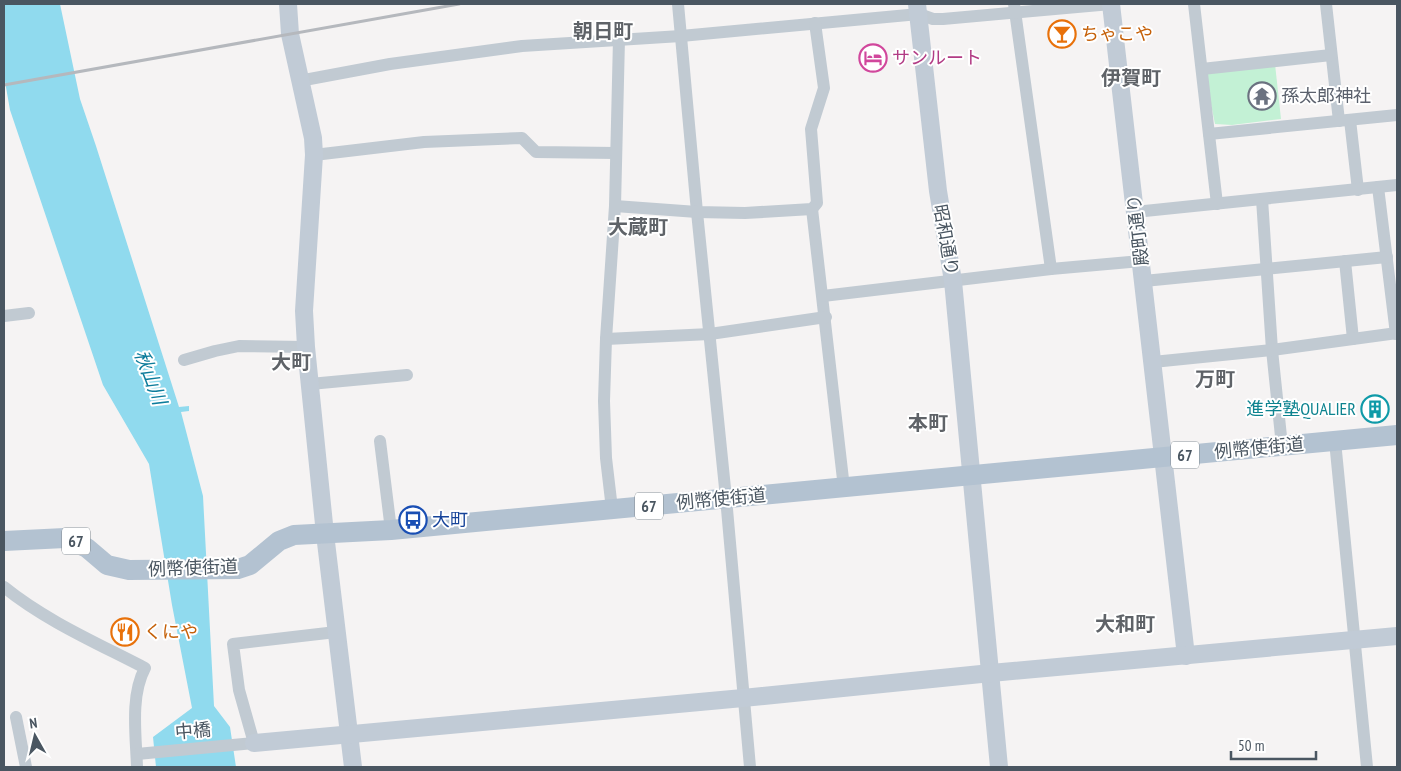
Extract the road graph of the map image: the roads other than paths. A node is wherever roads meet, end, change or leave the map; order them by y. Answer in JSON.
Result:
{"nodes":[{"id":1,"x":288,"y":4,"type":"edge"},
{"id":2,"x":678,"y":4,"type":"edge"},
{"id":3,"x":1112,"y":4,"type":"edge"},
{"id":4,"x":1194,"y":4,"type":"edge"},
{"id":5,"x":1326,"y":4,"type":"edge"},
{"id":6,"x":1014,"y":8,"type":"edge"},
{"id":7,"x":918,"y":9,"type":"edge"},
{"id":8,"x":816,"y":23,"type":"junction"},
{"id":9,"x":681,"y":36,"type":"junction"},
{"id":10,"x":619,"y":39,"type":"junction"},
{"id":11,"x":1331,"y":55,"type":"junction"},
{"id":12,"x":1202,"y":69,"type":"junction"},
{"id":13,"x":299,"y":81,"type":"junction"},
{"id":14,"x":1397,"y":115,"type":"edge"},
{"id":15,"x":1345,"y":121,"type":"junction"},
{"id":16,"x":1209,"y":134,"type":"junction"},
{"id":17,"x":616,"y":153,"type":"junction"},
{"id":18,"x":314,"y":155,"type":"junction"},
{"id":19,"x":1397,"y":185,"type":"edge"},
{"id":20,"x":1378,"y":187,"type":"junction"},
{"id":21,"x":1358,"y":190,"type":"junction"},
{"id":22,"x":1262,"y":199,"type":"junction"},
{"id":23,"x":1217,"y":204,"type":"junction"},
{"id":24,"x":615,"y":206,"type":"junction"},
{"id":25,"x":812,"y":209,"type":"junction"},
{"id":26,"x":697,"y":212,"type":"junction"},
{"id":27,"x":1136,"y":212,"type":"junction"},
{"id":28,"x":1387,"y":257,"type":"junction"},
{"id":29,"x":1141,"y":261,"type":"junction"},
{"id":30,"x":1345,"y":261,"type":"junction"},
{"id":31,"x":1051,"y":269,"type":"junction"},
{"id":32,"x":1267,"y":269,"type":"junction"},
{"id":33,"x":953,"y":281,"type":"junction"},
{"id":34,"x":1144,"y":281,"type":"junction"},
{"id":35,"x":823,"y":296,"type":"junction"},
{"id":36,"x":4,"y":311,"type":"edge"},
{"id":37,"x":29,"y":313,"type":"dead end"},
{"id":38,"x":4,"y":316,"type":"edge"},
{"id":39,"x":826,"y":317,"type":"junction"},
{"id":40,"x":1397,"y":333,"type":"edge"},
{"id":41,"x":710,"y":334,"type":"junction"},
{"id":42,"x":606,"y":339,"type":"junction"},
{"id":43,"x":1353,"y":339,"type":"junction"},
{"id":44,"x":306,"y":347,"type":"junction"},
{"id":45,"x":1272,"y":350,"type":"junction"},
{"id":46,"x":184,"y":360,"type":"dead end"},
{"id":47,"x":1153,"y":362,"type":"junction"},
{"id":48,"x":407,"y":375,"type":"dead end"},
{"id":49,"x":310,"y":384,"type":"junction"},
{"id":50,"x":1397,"y":435,"type":"edge"},
{"id":51,"x":380,"y":441,"type":"dead end"},
{"id":52,"x":1335,"y":441,"type":"junction"},
{"id":53,"x":1282,"y":446,"type":"junction"},
{"id":54,"x":1163,"y":457,"type":"junction"},
{"id":55,"x":972,"y":476,"type":"junction"},
{"id":56,"x":844,"y":488,"type":"junction"},
{"id":57,"x":726,"y":498,"type":"junction"},
{"id":58,"x":612,"y":510,"type":"junction"},
{"id":59,"x":391,"y":530,"type":"junction"},
{"id":60,"x":325,"y":534,"type":"junction"},
{"id":61,"x":4,"y":541,"type":"edge"},
{"id":62,"x":4,"y":587,"type":"edge"},
{"id":63,"x":336,"y":632,"type":"junction"},
{"id":64,"x":1397,"y":636,"type":"edge"},
{"id":65,"x":1354,"y":640,"type":"junction"},
{"id":66,"x":1186,"y":656,"type":"junction"},
{"id":67,"x":991,"y":673,"type":"junction"},
{"id":68,"x":744,"y":698,"type":"junction"},
{"id":69,"x":16,"y":717,"type":"dead end"},
{"id":70,"x":349,"y":734,"type":"junction"},
{"id":71,"x":249,"y":744,"type":"junction"},
{"id":72,"x":141,"y":753,"type":"junction"},
{"id":73,"x":26,"y":767,"type":"edge"},
{"id":74,"x":137,"y":767,"type":"edge"},
{"id":75,"x":353,"y":767,"type":"edge"},
{"id":76,"x":750,"y":767,"type":"edge"},
{"id":77,"x":999,"y":767,"type":"edge"},
{"id":78,"x":1367,"y":767,"type":"edge"}],
"edges":[{"from":1,"to":13,"type":"street"},
{"from":2,"to":9,"type":"street"},
{"from":3,"to":6,"type":"street"},
{"from":3,"to":27,"type":"street","name":"殿町通り"},
{"from":4,"to":12,"type":"street"},
{"from":5,"to":11,"type":"street"},
{"from":6,"to":7,"type":"street"},
{"from":6,"to":31,"type":"street"},
{"from":7,"to":8,"type":"street"},
{"from":7,"to":33,"type":"street","name":"昭和通り"},
{"from":8,"to":9,"type":"street"},
{"from":8,"to":25,"type":"street"},
{"from":9,"to":10,"type":"street"},
{"from":9,"to":26,"type":"street"},
{"from":10,"to":13,"type":"street"},
{"from":10,"to":17,"type":"street"},
{"from":11,"to":12,"type":"street"},
{"from":11,"to":15,"type":"street"},
{"from":12,"to":16,"type":"street"},
{"from":13,"to":18,"type":"street"},
{"from":14,"to":15,"type":"street"},
{"from":15,"to":16,"type":"street"},
{"from":15,"to":21,"type":"street"},
{"from":16,"to":23,"type":"street"},
{"from":17,"to":18,"type":"street"},
{"from":17,"to":24,"type":"street"},
{"from":18,"to":44,"type":"street"},
{"from":19,"to":20,"type":"street"},
{"from":20,"to":21,"type":"street"},
{"from":20,"to":28,"type":"street"},
{"from":21,"to":22,"type":"street"},
{"from":22,"to":23,"type":"street"},
{"from":22,"to":32,"type":"street"},
{"from":23,"to":27,"type":"street"},
{"from":24,"to":26,"type":"street"},
{"from":24,"to":42,"type":"street"},
{"from":25,"to":26,"type":"street"},
{"from":25,"to":35,"type":"street"},
{"from":26,"to":41,"type":"street"},
{"from":27,"to":29,"type":"street","name":"殿町通り"},
{"from":28,"to":30,"type":"street"},
{"from":28,"to":40,"type":"street"},
{"from":29,"to":31,"type":"street"},
{"from":29,"to":34,"type":"street","name":"殿町通り"},
{"from":30,"to":32,"type":"street"},
{"from":30,"to":43,"type":"street"},
{"from":31,"to":33,"type":"street"},
{"from":32,"to":34,"type":"street"},
{"from":32,"to":45,"type":"street"},
{"from":33,"to":35,"type":"street"},
{"from":33,"to":55,"type":"street","name":"昭和通り"},
{"from":34,"to":47,"type":"street","name":"殿町通り"},
{"from":35,"to":39,"type":"street"},
{"from":36,"to":38,"type":"street"},
{"from":37,"to":38,"type":"street"},
{"from":39,"to":41,"type":"street"},
{"from":39,"to":56,"type":"street"},
{"from":40,"to":43,"type":"street"},
{"from":41,"to":42,"type":"street"},
{"from":41,"to":57,"type":"street"},
{"from":42,"to":58,"type":"street"},
{"from":43,"to":45,"type":"street"},
{"from":44,"to":46,"type":"street"},
{"from":44,"to":49,"type":"street"},
{"from":45,"to":47,"type":"street"},
{"from":45,"to":53,"type":"street"},
{"from":47,"to":54,"type":"street","name":"殿町通り"},
{"from":48,"to":49,"type":"street"},
{"from":49,"to":60,"type":"street"},
{"from":50,"to":52,"type":"main road","name":"例幣使街道","number":"67"},
{"from":51,"to":59,"type":"street"},
{"from":52,"to":53,"type":"main road","name":"例幣使街道","number":"67"},
{"from":52,"to":65,"type":"street"},
{"from":53,"to":54,"type":"main road","name":"例幣使街道","number":"67"},
{"from":54,"to":55,"type":"main road","name":"例幣使街道","number":"67"},
{"from":54,"to":66,"type":"street","name":"殿町通り"},
{"from":55,"to":56,"type":"main road","name":"例幣使街道","number":"67"},
{"from":55,"to":67,"type":"street","name":"昭和通り"},
{"from":56,"to":57,"type":"main road","name":"例幣使街道","number":"67"},
{"from":57,"to":58,"type":"main road","name":"例幣使街道","number":"67"},
{"from":57,"to":68,"type":"street"},
{"from":58,"to":59,"type":"main road","name":"例幣使街道","number":"67"},
{"from":59,"to":60,"type":"main road","name":"例幣使街道","number":"67"},
{"from":60,"to":61,"type":"main road","name":"例幣使街道","number":"67"},
{"from":60,"to":63,"type":"street"},
{"from":62,"to":72,"type":"street"},
{"from":63,"to":70,"type":"street"},
{"from":63,"to":71,"type":"street"},
{"from":64,"to":65,"type":"street"},
{"from":65,"to":66,"type":"street"},
{"from":65,"to":78,"type":"street"},
{"from":66,"to":67,"type":"street"},
{"from":67,"to":68,"type":"street"},
{"from":67,"to":77,"type":"street","name":"昭和通り"},
{"from":68,"to":70,"type":"street"},
{"from":68,"to":76,"type":"street"},
{"from":69,"to":73,"type":"street"},
{"from":70,"to":71,"type":"street"},
{"from":70,"to":75,"type":"street"},
{"from":71,"to":72,"type":"street","name":"中橋"},
{"from":72,"to":74,"type":"street"}]}
